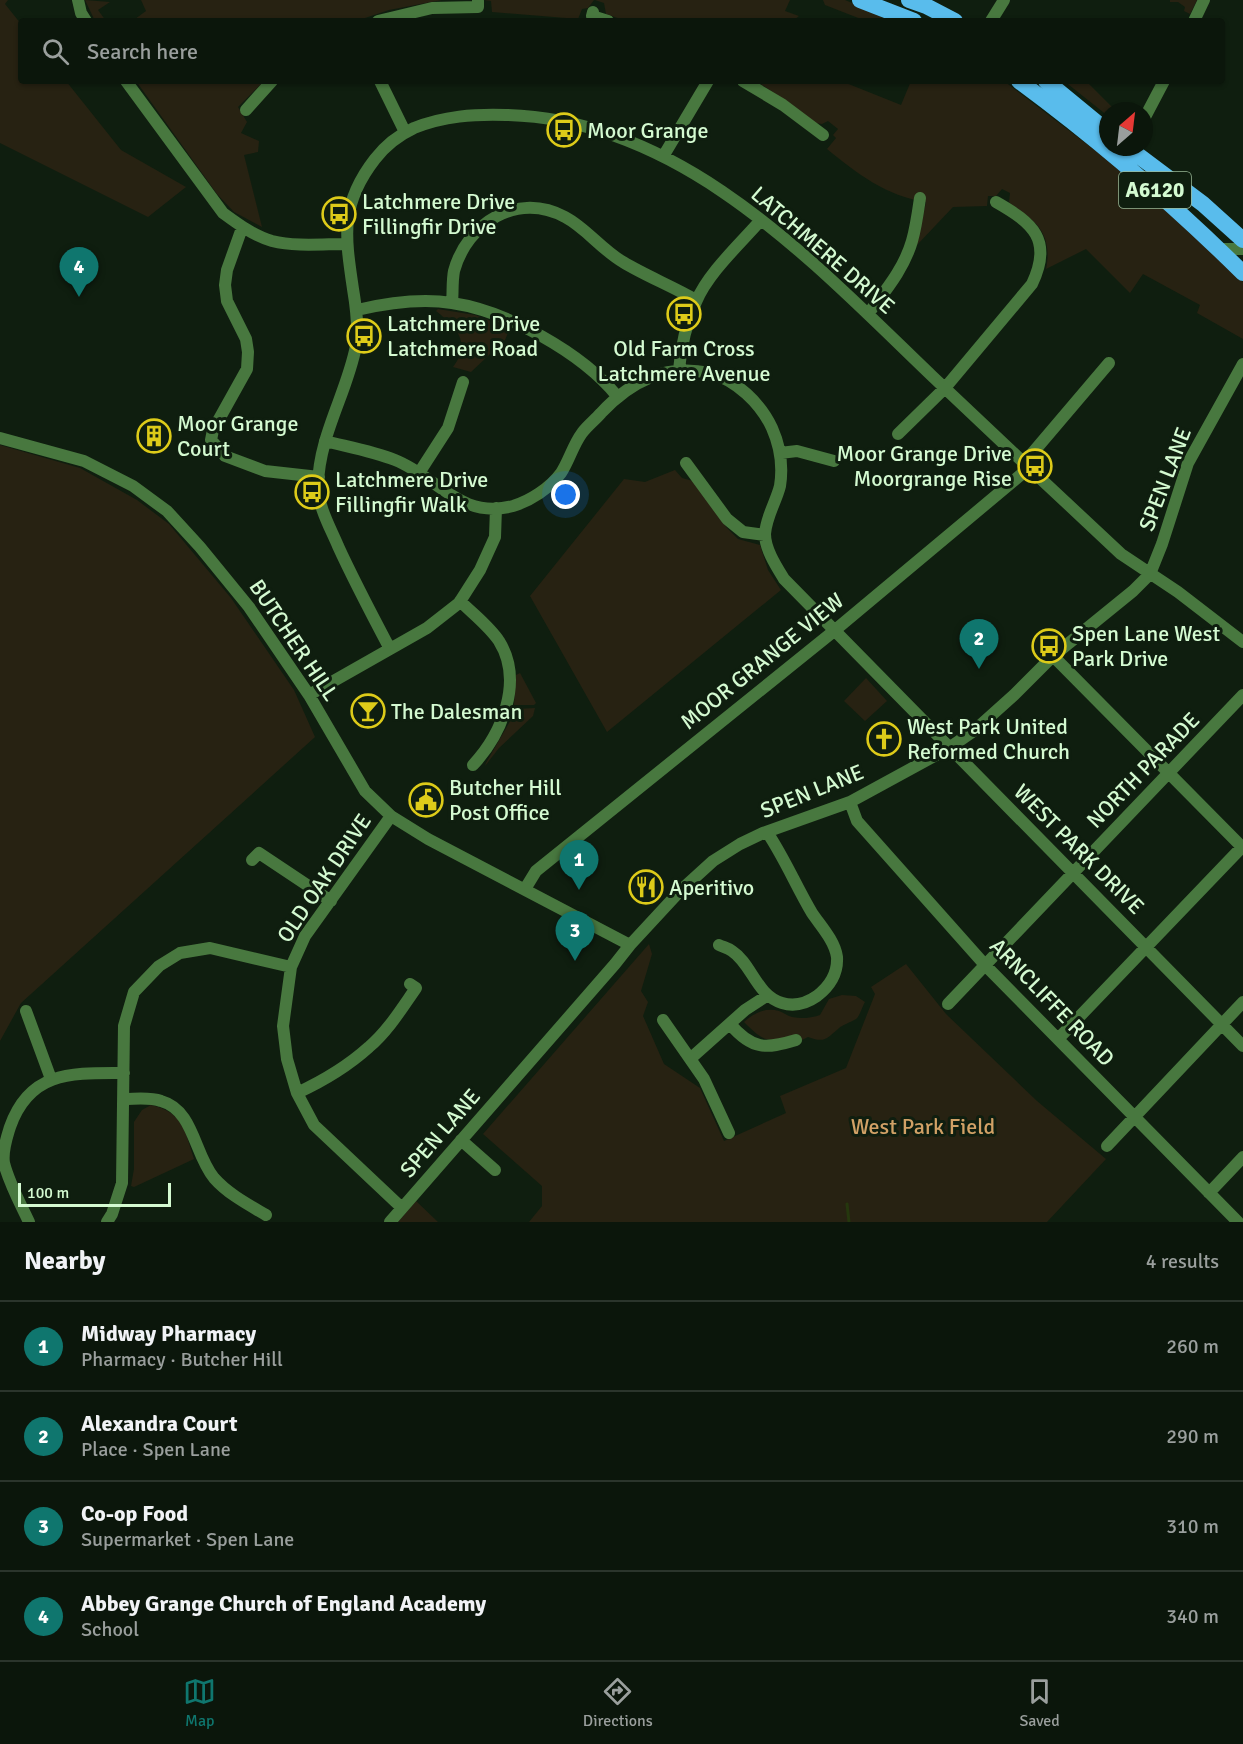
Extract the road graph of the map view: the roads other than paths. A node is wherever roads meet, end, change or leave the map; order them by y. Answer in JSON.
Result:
{"nodes":[{"id":1,"x":78,"y":0,"type":"edge"},
{"id":2,"x":860,"y":0,"type":"edge"},
{"id":3,"x":909,"y":0,"type":"edge"},
{"id":4,"x":1004,"y":0,"type":"edge"},
{"id":5,"x":1204,"y":0,"type":"edge"},
{"id":6,"x":478,"y":1,"type":"edge"},
{"id":7,"x":594,"y":12,"type":"dead end"},
{"id":8,"x":84,"y":18,"type":"edge"},
{"id":9,"x":390,"y":18,"type":"edge"},
{"id":10,"x":598,"y":18,"type":"edge"},
{"id":11,"x":906,"y":18,"type":"edge"},
{"id":12,"x":949,"y":18,"type":"edge"},
{"id":13,"x":993,"y":18,"type":"edge"},
{"id":14,"x":1195,"y":18,"type":"edge"},
{"id":15,"x":128,"y":84,"type":"edge"},
{"id":16,"x":269,"y":84,"type":"edge"},
{"id":17,"x":381,"y":84,"type":"edge"},
{"id":18,"x":706,"y":84,"type":"edge"},
{"id":19,"x":748,"y":84,"type":"edge"},
{"id":20,"x":1024,"y":84,"type":"edge"},
{"id":21,"x":1050,"y":84,"type":"edge"},
{"id":22,"x":1162,"y":84,"type":"edge"},
{"id":23,"x":1153,"y":102,"type":"edge"},
{"id":24,"x":246,"y":110,"type":"dead end"},
{"id":25,"x":1099,"y":125,"type":"edge"},
{"id":26,"x":405,"y":132,"type":"junction"},
{"id":27,"x":1099,"y":133,"type":"edge"},
{"id":28,"x":822,"y":135,"type":"dead end"},
{"id":29,"x":664,"y":155,"type":"junction"},
{"id":30,"x":1131,"y":156,"type":"edge"},
{"id":31,"x":1135,"y":156,"type":"edge"},
{"id":32,"x":920,"y":198,"type":"dead end"},
{"id":33,"x":996,"y":202,"type":"dead end"},
{"id":34,"x":760,"y":221,"type":"junction"},
{"id":35,"x":242,"y":228,"type":"junction"},
{"id":36,"x":1243,"y":240,"type":"edge"},
{"id":37,"x":347,"y":244,"type":"junction"},
{"id":38,"x":1218,"y":249,"type":"junction"},
{"id":39,"x":1243,"y":249,"type":"edge"},
{"id":40,"x":1243,"y":273,"type":"edge"},
{"id":41,"x":696,"y":300,"type":"junction"},
{"id":42,"x":452,"y":303,"type":"junction"},
{"id":43,"x":357,"y":310,"type":"junction"},
{"id":44,"x":868,"y":314,"type":"junction"},
{"id":45,"x":1109,"y":363,"type":"dead end"},
{"id":46,"x":1243,"y":364,"type":"edge"},
{"id":47,"x":679,"y":370,"type":"junction"},
{"id":48,"x":463,"y":382,"type":"dead end"},
{"id":49,"x":945,"y":388,"type":"junction"},
{"id":50,"x":617,"y":396,"type":"junction"},
{"id":51,"x":898,"y":434,"type":"dead end"},
{"id":52,"x":0,"y":438,"type":"edge"},
{"id":53,"x":325,"y":441,"type":"junction"},
{"id":54,"x":780,"y":453,"type":"junction"},
{"id":55,"x":834,"y":460,"type":"dead end"},
{"id":56,"x":686,"y":463,"type":"dead end"},
{"id":57,"x":1026,"y":465,"type":"junction"},
{"id":58,"x":419,"y":473,"type":"junction"},
{"id":59,"x":319,"y":477,"type":"junction"},
{"id":60,"x":496,"y":508,"type":"junction"},
{"id":61,"x":765,"y":535,"type":"junction"},
{"id":62,"x":1150,"y":574,"type":"junction"},
{"id":63,"x":460,"y":601,"type":"junction"},
{"id":64,"x":834,"y":631,"type":"junction"},
{"id":65,"x":1243,"y":642,"type":"edge"},
{"id":66,"x":390,"y":649,"type":"junction"},
{"id":67,"x":1053,"y":656,"type":"junction"},
{"id":68,"x":309,"y":695,"type":"junction"},
{"id":69,"x":1243,"y":695,"type":"edge"},
{"id":70,"x":949,"y":748,"type":"junction"},
{"id":71,"x":473,"y":765,"type":"dead end"},
{"id":72,"x":1168,"y":773,"type":"junction"},
{"id":73,"x":850,"y":802,"type":"junction"},
{"id":74,"x":391,"y":816,"type":"junction"},
{"id":75,"x":767,"y":832,"type":"junction"},
{"id":76,"x":1243,"y":848,"type":"edge"},
{"id":77,"x":259,"y":852,"type":"dead end"},
{"id":78,"x":1073,"y":873,"type":"junction"},
{"id":79,"x":525,"y":889,"type":"junction"},
{"id":80,"x":331,"y":901,"type":"junction"},
{"id":81,"x":630,"y":945,"type":"junction"},
{"id":82,"x":719,"y":945,"type":"dead end"},
{"id":83,"x":1146,"y":947,"type":"junction"},
{"id":84,"x":985,"y":965,"type":"junction"},
{"id":85,"x":291,"y":967,"type":"junction"},
{"id":86,"x":410,"y":984,"type":"dead end"},
{"id":87,"x":768,"y":995,"type":"junction"},
{"id":88,"x":1243,"y":1002,"type":"edge"},
{"id":89,"x":948,"y":1004,"type":"dead end"},
{"id":90,"x":26,"y":1011,"type":"dead end"},
{"id":91,"x":663,"y":1020,"type":"dead end"},
{"id":92,"x":730,"y":1024,"type":"junction"},
{"id":93,"x":1222,"y":1024,"type":"junction"},
{"id":94,"x":1058,"y":1039,"type":"junction"},
{"id":95,"x":796,"y":1040,"type":"dead end"},
{"id":96,"x":1243,"y":1046,"type":"edge"},
{"id":97,"x":690,"y":1059,"type":"junction"},
{"id":98,"x":124,"y":1073,"type":"junction"},
{"id":99,"x":51,"y":1079,"type":"junction"},
{"id":100,"x":297,"y":1093,"type":"junction"},
{"id":101,"x":124,"y":1099,"type":"junction"},
{"id":102,"x":1134,"y":1117,"type":"junction"},
{"id":103,"x":729,"y":1133,"type":"dead end"},
{"id":104,"x":461,"y":1140,"type":"junction"},
{"id":105,"x":1107,"y":1146,"type":"dead end"},
{"id":106,"x":1243,"y":1157,"type":"edge"},
{"id":107,"x":495,"y":1170,"type":"dead end"},
{"id":108,"x":1209,"y":1193,"type":"junction"},
{"id":109,"x":402,"y":1208,"type":"junction"},
{"id":110,"x":266,"y":1215,"type":"dead end"},
{"id":111,"x":29,"y":1222,"type":"edge"},
{"id":112,"x":107,"y":1222,"type":"edge"},
{"id":113,"x":390,"y":1222,"type":"edge"},
{"id":114,"x":1238,"y":1222,"type":"edge"}],
"edges":[{"from":1,"to":8,"type":"street"},
{"from":2,"to":11,"type":"highway"},
{"from":3,"to":12,"type":"highway"},
{"from":4,"to":13,"type":"street"},
{"from":5,"to":14,"type":"street"},
{"from":6,"to":9,"type":"street"},
{"from":7,"to":10,"type":"street"},
{"from":15,"to":35,"type":"street"},
{"from":16,"to":24,"type":"street"},
{"from":17,"to":26,"type":"street"},
{"from":18,"to":29,"type":"street"},
{"from":19,"to":28,"type":"street"},
{"from":20,"to":27,"type":"highway","number":"A6120"},
{"from":21,"to":25,"type":"highway"},
{"from":22,"to":23,"type":"street"},
{"from":26,"to":29,"type":"street","name":"LATCHMERE DRIVE"},
{"from":26,"to":37,"type":"street","name":"LATCHMERE DRIVE"},
{"from":29,"to":34,"type":"street","name":"LATCHMERE DRIVE"},
{"from":30,"to":38,"type":"highway","number":"A6120"},
{"from":31,"to":36,"type":"highway","number":"A6120"},
{"from":32,"to":44,"type":"street"},
{"from":33,"to":49,"type":"street"},
{"from":34,"to":41,"type":"street"},
{"from":34,"to":44,"type":"street","name":"LATCHMERE DRIVE"},
{"from":35,"to":37,"type":"street"},
{"from":35,"to":59,"type":"street"},
{"from":37,"to":43,"type":"street","name":"LATCHMERE DRIVE"},
{"from":38,"to":39,"type":"street"},
{"from":38,"to":40,"type":"highway","number":"A6120"},
{"from":41,"to":42,"type":"street"},
{"from":41,"to":47,"type":"street"},
{"from":42,"to":43,"type":"street"},
{"from":42,"to":50,"type":"street"},
{"from":43,"to":53,"type":"street","name":"LATCHMERE DRIVE"},
{"from":44,"to":49,"type":"street","name":"LATCHMERE DRIVE"},
{"from":45,"to":57,"type":"street","name":"MOOR GRANGE VIEW"},
{"from":46,"to":62,"type":"street","name":"SPEN LANE"},
{"from":47,"to":50,"type":"street"},
{"from":47,"to":54,"type":"street"},
{"from":48,"to":58,"type":"street"},
{"from":49,"to":51,"type":"street"},
{"from":49,"to":57,"type":"street","name":"LATCHMERE DRIVE"},
{"from":50,"to":60,"type":"street"},
{"from":52,"to":68,"type":"street","name":"BUTCHER HILL"},
{"from":53,"to":58,"type":"street"},
{"from":53,"to":59,"type":"street","name":"LATCHMERE DRIVE"},
{"from":54,"to":55,"type":"street"},
{"from":54,"to":61,"type":"street"},
{"from":56,"to":61,"type":"street"},
{"from":57,"to":62,"type":"street","name":"LATCHMERE DRIVE"},
{"from":57,"to":64,"type":"street","name":"MOOR GRANGE VIEW"},
{"from":58,"to":60,"type":"street"},
{"from":59,"to":66,"type":"street","name":"LATCHMERE DRIVE"},
{"from":60,"to":63,"type":"street"},
{"from":61,"to":64,"type":"street","name":"WEST PARK DRIVE"},
{"from":62,"to":65,"type":"street","name":"LATCHMERE DRIVE"},
{"from":62,"to":67,"type":"street","name":"SPEN LANE"},
{"from":63,"to":66,"type":"street"},
{"from":63,"to":71,"type":"street"},
{"from":64,"to":70,"type":"street","name":"WEST PARK DRIVE"},
{"from":64,"to":79,"type":"street","name":"MOOR GRANGE VIEW"},
{"from":66,"to":68,"type":"street"},
{"from":67,"to":70,"type":"street","name":"SPEN LANE"},
{"from":67,"to":72,"type":"street"},
{"from":68,"to":74,"type":"street","name":"BUTCHER HILL"},
{"from":69,"to":72,"type":"street","name":"NORTH PARADE"},
{"from":70,"to":73,"type":"street","name":"SPEN LANE"},
{"from":70,"to":78,"type":"street","name":"WEST PARK DRIVE"},
{"from":72,"to":76,"type":"street"},
{"from":72,"to":78,"type":"street","name":"NORTH PARADE"},
{"from":73,"to":75,"type":"street","name":"SPEN LANE"},
{"from":73,"to":84,"type":"street","name":"ARNCLIFFE ROAD"},
{"from":74,"to":79,"type":"street","name":"BUTCHER HILL"},
{"from":74,"to":80,"type":"street","name":"OLD OAK DRIVE"},
{"from":75,"to":81,"type":"street","name":"SPEN LANE"},
{"from":75,"to":87,"type":"street"},
{"from":76,"to":83,"type":"street"},
{"from":77,"to":80,"type":"street"},
{"from":78,"to":83,"type":"street","name":"WEST PARK DRIVE"},
{"from":78,"to":84,"type":"street","name":"NORTH PARADE"},
{"from":79,"to":81,"type":"street","name":"BUTCHER HILL"},
{"from":80,"to":85,"type":"street","name":"OLD OAK DRIVE"},
{"from":81,"to":104,"type":"street","name":"SPEN LANE"},
{"from":82,"to":87,"type":"street"},
{"from":83,"to":93,"type":"street","name":"WEST PARK DRIVE"},
{"from":83,"to":94,"type":"street"},
{"from":84,"to":89,"type":"street","name":"NORTH PARADE"},
{"from":84,"to":94,"type":"street","name":"ARNCLIFFE ROAD"},
{"from":85,"to":98,"type":"street"},
{"from":85,"to":100,"type":"street","name":"OLD OAK DRIVE"},
{"from":86,"to":100,"type":"street"},
{"from":87,"to":92,"type":"street"},
{"from":88,"to":93,"type":"street"},
{"from":90,"to":99,"type":"street"},
{"from":91,"to":97,"type":"street"},
{"from":92,"to":95,"type":"street"},
{"from":92,"to":97,"type":"street"},
{"from":93,"to":96,"type":"street","name":"WEST PARK DRIVE"},
{"from":93,"to":102,"type":"street"},
{"from":94,"to":102,"type":"street","name":"ARNCLIFFE ROAD"},
{"from":97,"to":103,"type":"street"},
{"from":98,"to":99,"type":"street"},
{"from":98,"to":101,"type":"street"},
{"from":99,"to":111,"type":"street"},
{"from":100,"to":109,"type":"street","name":"OLD OAK DRIVE"},
{"from":101,"to":110,"type":"street"},
{"from":101,"to":112,"type":"street"},
{"from":102,"to":105,"type":"street"},
{"from":102,"to":108,"type":"street","name":"ARNCLIFFE ROAD"},
{"from":104,"to":107,"type":"street"},
{"from":104,"to":109,"type":"street","name":"SPEN LANE"},
{"from":106,"to":108,"type":"street"},
{"from":108,"to":114,"type":"street","name":"ARNCLIFFE ROAD"},
{"from":109,"to":113,"type":"street","name":"SPEN LANE"}]}
